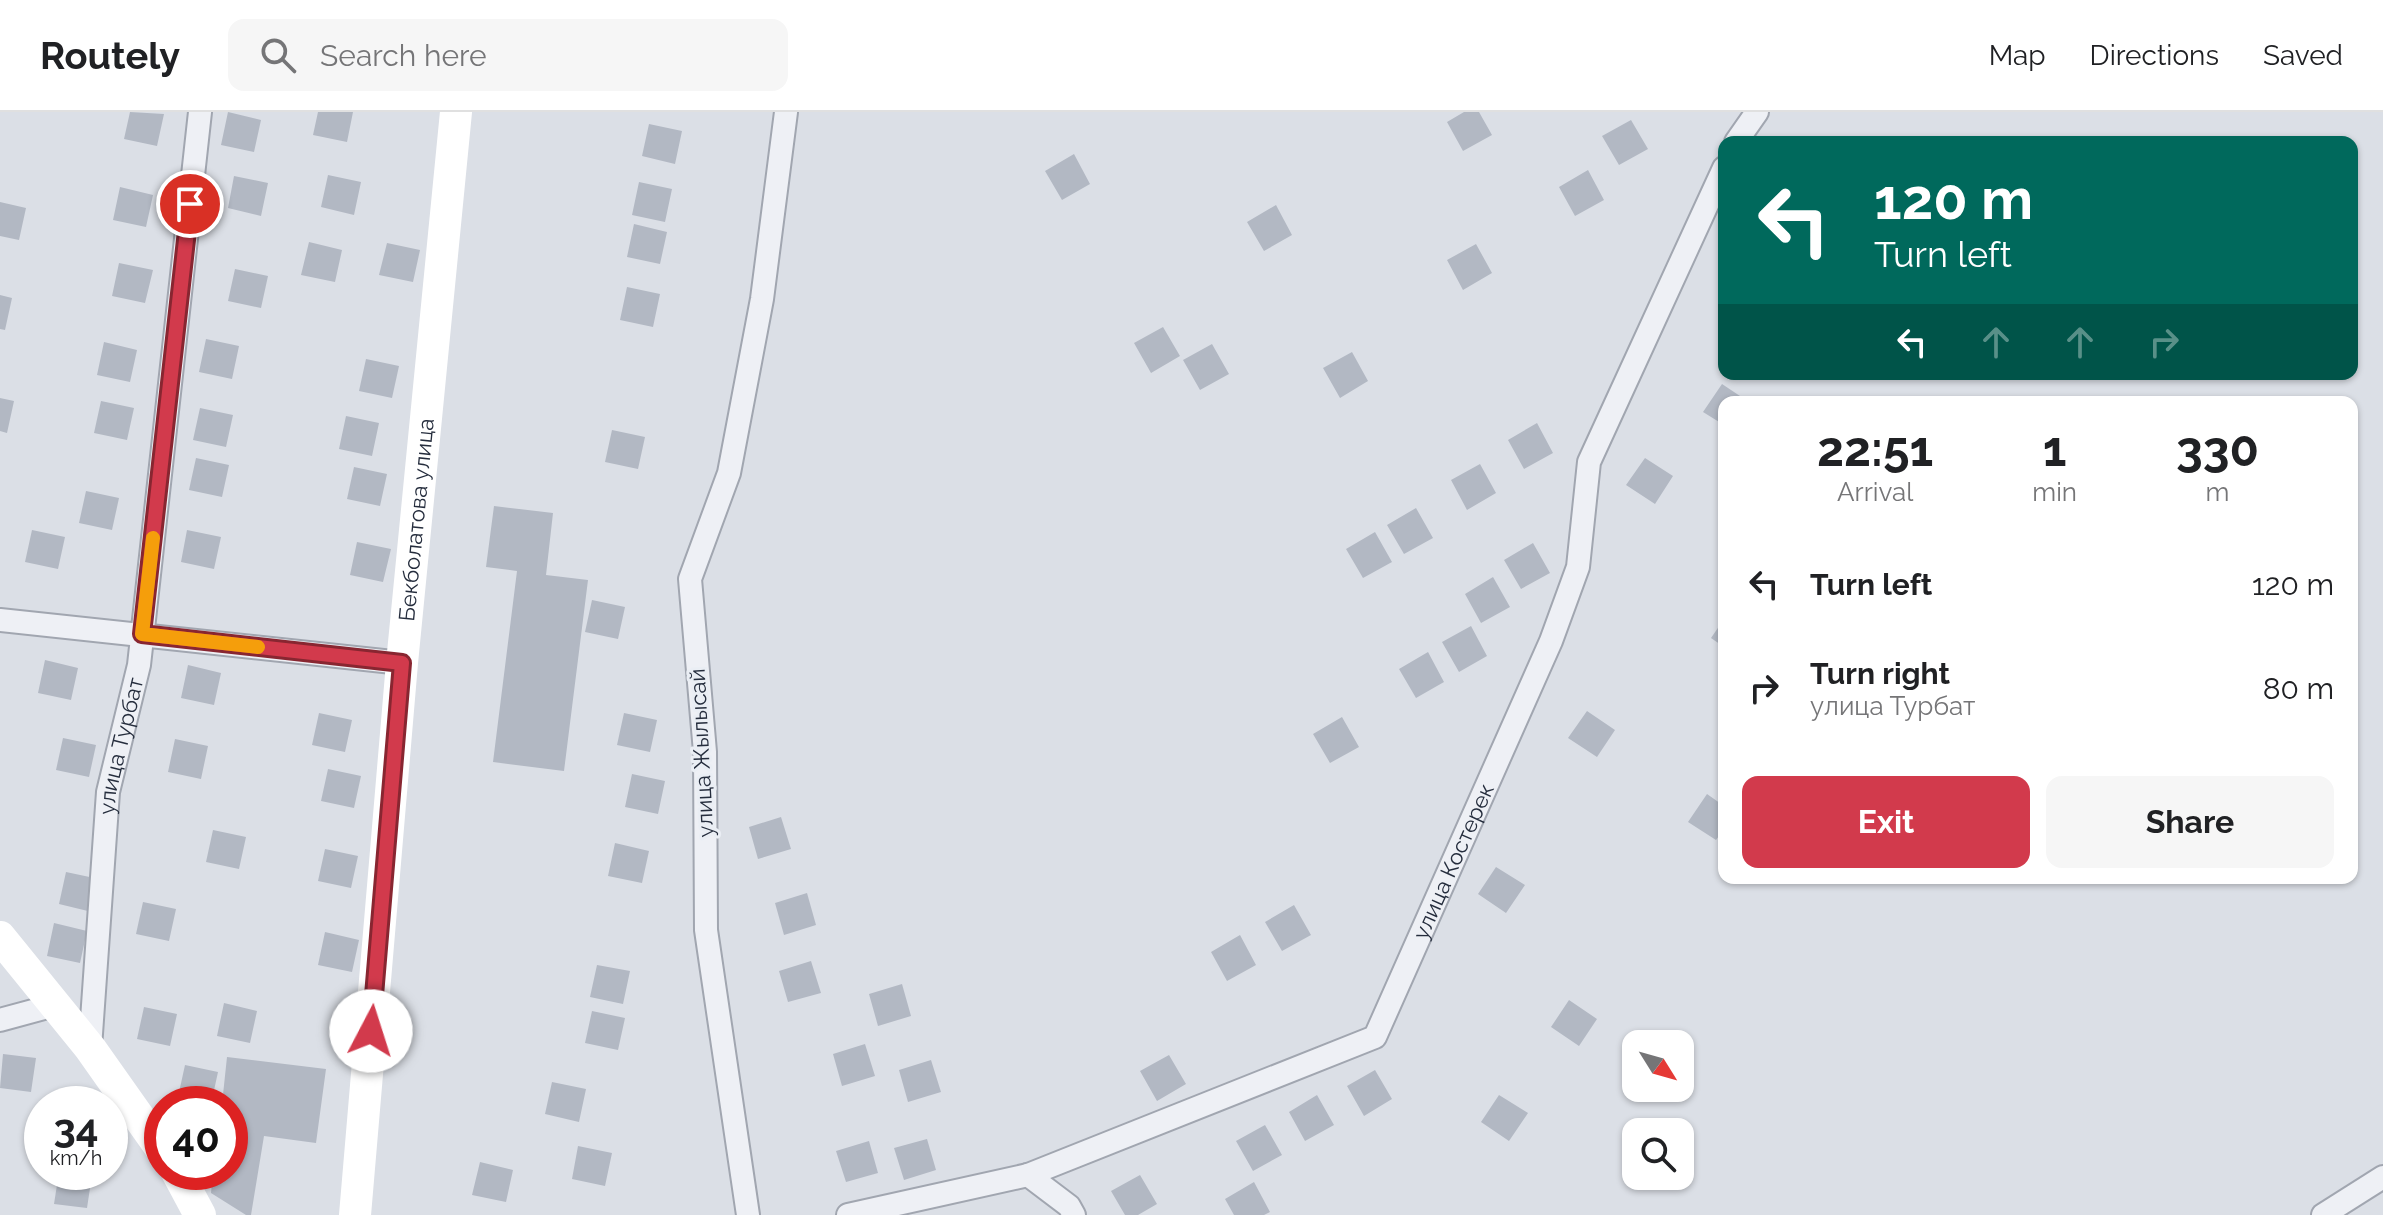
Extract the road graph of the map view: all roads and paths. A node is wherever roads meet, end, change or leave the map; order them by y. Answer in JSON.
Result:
{"nodes":[{"id":1,"x":200,"y":112,"type":"edge"},
{"id":2,"x":456,"y":112,"type":"edge"},
{"id":3,"x":786,"y":112,"type":"edge"},
{"id":4,"x":1757,"y":112,"type":"edge"},
{"id":5,"x":1740,"y":136,"type":"edge"},
{"id":6,"x":1718,"y":181,"type":"edge"},
{"id":7,"x":0,"y":620,"type":"edge"},
{"id":8,"x":142,"y":634,"type":"junction"},
{"id":9,"x":402,"y":663,"type":"junction"},
{"id":10,"x":0,"y":937,"type":"edge"},
{"id":11,"x":55,"y":1005,"type":"junction"},
{"id":12,"x":0,"y":1020,"type":"edge"},
{"id":13,"x":90,"y":1048,"type":"junction"},
{"id":14,"x":144,"y":1124,"type":"edge"},
{"id":15,"x":1028,"y":1175,"type":"junction"},
{"id":16,"x":2383,"y":1177,"type":"edge"},
{"id":17,"x":187,"y":1190,"type":"edge"},
{"id":18,"x":200,"y":1215,"type":"edge"},
{"id":19,"x":355,"y":1215,"type":"edge"},
{"id":20,"x":748,"y":1215,"type":"edge"},
{"id":21,"x":848,"y":1215,"type":"edge"},
{"id":22,"x":1074,"y":1215,"type":"edge"},
{"id":23,"x":2323,"y":1215,"type":"edge"}],
"edges":[{"from":1,"to":8,"type":"street","name":"улица Турбат"},
{"from":2,"to":9,"type":"street","name":"Бекболатова улица"},
{"from":3,"to":20,"type":"street","name":"улица Жылысай"},
{"from":4,"to":5,"type":"street"},
{"from":6,"to":15,"type":"street","name":"улица Костерек"},
{"from":7,"to":8,"type":"street"},
{"from":8,"to":9,"type":"street"},
{"from":8,"to":13,"type":"street","name":"улица Турбат"},
{"from":9,"to":19,"type":"street","name":"Бекболатова улица"},
{"from":10,"to":11,"type":"street"},
{"from":11,"to":12,"type":"street"},
{"from":11,"to":13,"type":"street"},
{"from":13,"to":14,"type":"street"},
{"from":15,"to":21,"type":"street","name":"улица Костерек"},
{"from":15,"to":22,"type":"street"},
{"from":16,"to":23,"type":"street"},
{"from":17,"to":18,"type":"street"}]}
